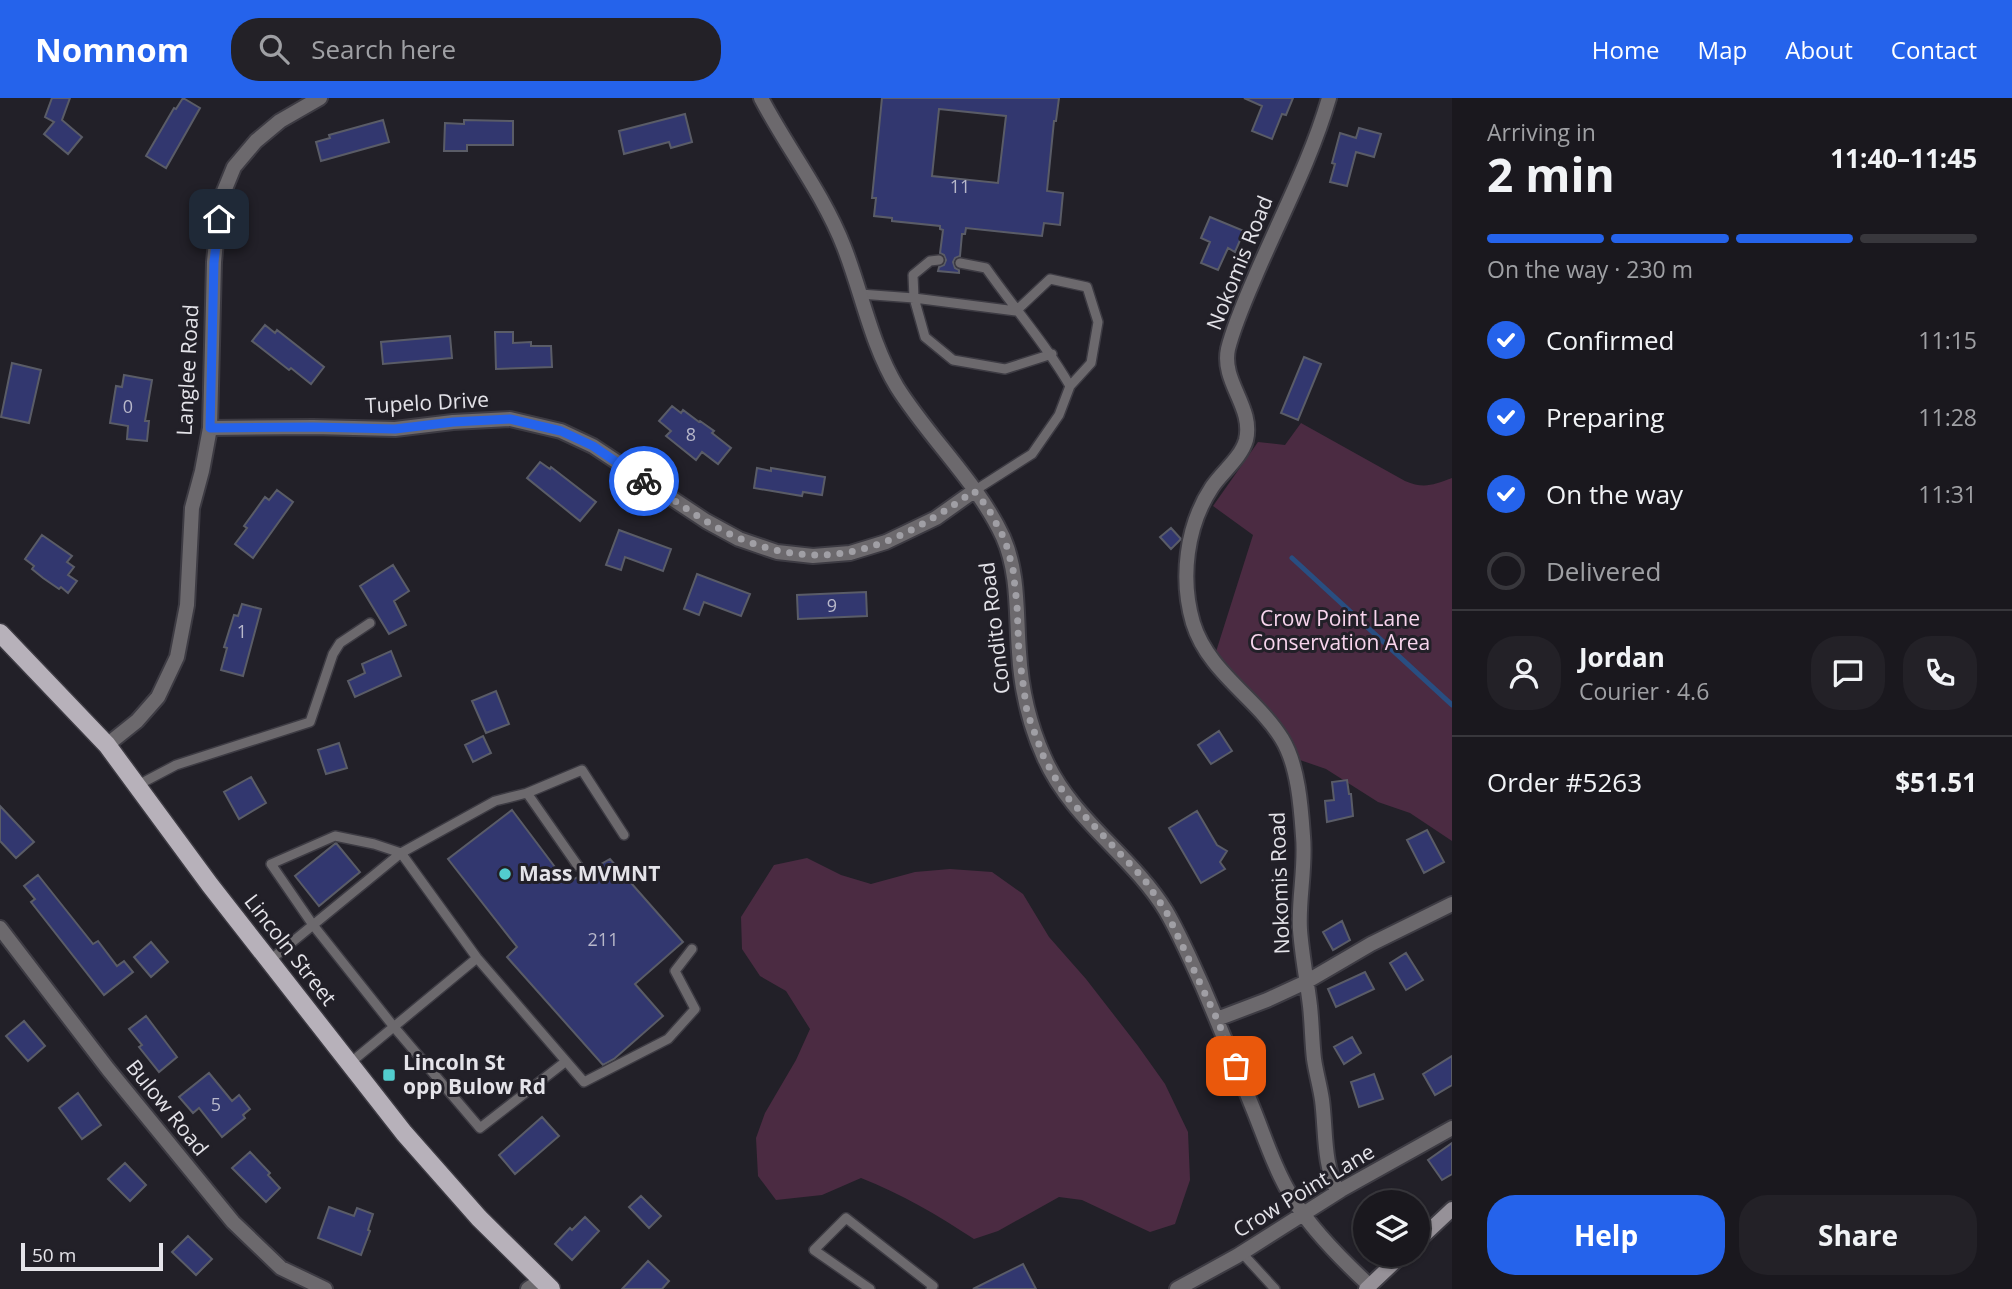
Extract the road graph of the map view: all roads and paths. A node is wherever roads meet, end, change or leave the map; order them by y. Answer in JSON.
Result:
{"nodes":[{"id":1,"x":320,"y":98,"type":"edge"},
{"id":2,"x":761,"y":98,"type":"edge"},
{"id":3,"x":1329,"y":98,"type":"edge"},
{"id":4,"x":939,"y":261,"type":"dead end"},
{"id":5,"x":960,"y":263,"type":"dead end"},
{"id":6,"x":860,"y":294,"type":"junction"},
{"id":7,"x":914,"y":298,"type":"junction"},
{"id":8,"x":1016,"y":311,"type":"junction"},
{"id":9,"x":1052,"y":354,"type":"junction"},
{"id":10,"x":1070,"y":386,"type":"junction"},
{"id":11,"x":210,"y":428,"type":"junction"},
{"id":12,"x":974,"y":491,"type":"junction"},
{"id":13,"x":370,"y":623,"type":"dead end"},
{"id":14,"x":0,"y":633,"type":"edge"},
{"id":15,"x":107,"y":744,"type":"junction"},
{"id":16,"x":138,"y":785,"type":"junction"},
{"id":17,"x":527,"y":793,"type":"junction"},
{"id":18,"x":624,"y":835,"type":"dead end"},
{"id":19,"x":401,"y":853,"type":"junction"},
{"id":20,"x":578,"y":866,"type":"dead end"},
{"id":21,"x":1452,"y":904,"type":"edge"},
{"id":22,"x":313,"y":925,"type":"junction"},
{"id":23,"x":0,"y":928,"type":"edge"},
{"id":24,"x":692,"y":949,"type":"dead end"},
{"id":25,"x":477,"y":958,"type":"junction"},
{"id":26,"x":269,"y":961,"type":"junction"},
{"id":27,"x":1306,"y":982,"type":"junction"},
{"id":28,"x":1217,"y":1019,"type":"junction"},
{"id":29,"x":394,"y":1027,"type":"junction"},
{"id":30,"x":565,"y":1062,"type":"junction"},
{"id":31,"x":350,"y":1063,"type":"junction"},
{"id":32,"x":1452,"y":1128,"type":"edge"},
{"id":33,"x":1338,"y":1192,"type":"junction"},
{"id":34,"x":1452,"y":1209,"type":"edge"},
{"id":35,"x":1304,"y":1214,"type":"junction"},
{"id":36,"x":1430,"y":1230,"type":"edge"},
{"id":37,"x":1242,"y":1253,"type":"junction"},
{"id":38,"x":1389,"y":1267,"type":"edge"},
{"id":39,"x":540,"y":1286,"type":"edge"},
{"id":40,"x":1368,"y":1287,"type":"edge"},
{"id":41,"x":325,"y":1289,"type":"edge"},
{"id":42,"x":870,"y":1289,"type":"edge"},
{"id":43,"x":931,"y":1289,"type":"edge"},
{"id":44,"x":1177,"y":1289,"type":"edge"},
{"id":45,"x":1275,"y":1289,"type":"edge"}],
"edges":[{"from":1,"to":11,"type":"street","name":"Langlee Road"},
{"from":2,"to":6,"type":"street","name":"Condito Road"},
{"from":3,"to":27,"type":"street","name":"Nokomis Road"},
{"from":4,"to":7,"type":"lane"},
{"from":5,"to":8,"type":"lane"},
{"from":6,"to":7,"type":"lane"},
{"from":6,"to":12,"type":"street","name":"Condito Road"},
{"from":7,"to":8,"type":"lane"},
{"from":7,"to":9,"type":"lane"},
{"from":8,"to":9,"type":"lane"},
{"from":8,"to":10,"type":"lane"},
{"from":9,"to":10,"type":"lane"},
{"from":10,"to":12,"type":"lane"},
{"from":11,"to":12,"type":"street","name":"Tupelo Drive"},
{"from":11,"to":15,"type":"street","name":"Langlee Road"},
{"from":12,"to":28,"type":"street","name":"Condito Road"},
{"from":13,"to":16,"type":"lane"},
{"from":14,"to":15,"type":"main road","name":"Lincoln Street"},
{"from":15,"to":16,"type":"main road","name":"Lincoln Street"},
{"from":16,"to":26,"type":"main road","name":"Lincoln Street"},
{"from":17,"to":18,"type":"lane"},
{"from":17,"to":19,"type":"lane"},
{"from":17,"to":20,"type":"lane"},
{"from":19,"to":22,"type":"lane"},
{"from":19,"to":22,"type":"lane"},
{"from":19,"to":25,"type":"lane"},
{"from":21,"to":27,"type":"street"},
{"from":22,"to":26,"type":"lane"},
{"from":22,"to":29,"type":"lane"},
{"from":23,"to":41,"type":"street","name":"Bulow Road"},
{"from":24,"to":30,"type":"lane"},
{"from":25,"to":29,"type":"lane"},
{"from":25,"to":30,"type":"lane"},
{"from":26,"to":31,"type":"main road","name":"Lincoln Street"},
{"from":27,"to":28,"type":"street"},
{"from":27,"to":33,"type":"street","name":"Nokomis Road"},
{"from":28,"to":35,"type":"street","name":"Condito Road"},
{"from":29,"to":30,"type":"lane"},
{"from":29,"to":31,"type":"lane"},
{"from":31,"to":39,"type":"main road","name":"Lincoln Street"},
{"from":32,"to":33,"type":"street","name":"Crow Point Lane"},
{"from":33,"to":35,"type":"street","name":"Crow Point Lane"},
{"from":34,"to":36,"type":"street"},
{"from":35,"to":37,"type":"street","name":"Crow Point Lane"},
{"from":35,"to":40,"type":"street","name":"Condito Road"},
{"from":37,"to":44,"type":"street","name":"Crow Point Lane"},
{"from":37,"to":45,"type":"lane"},
{"from":38,"to":40,"type":"street"},
{"from":42,"to":43,"type":"lane"}]}
